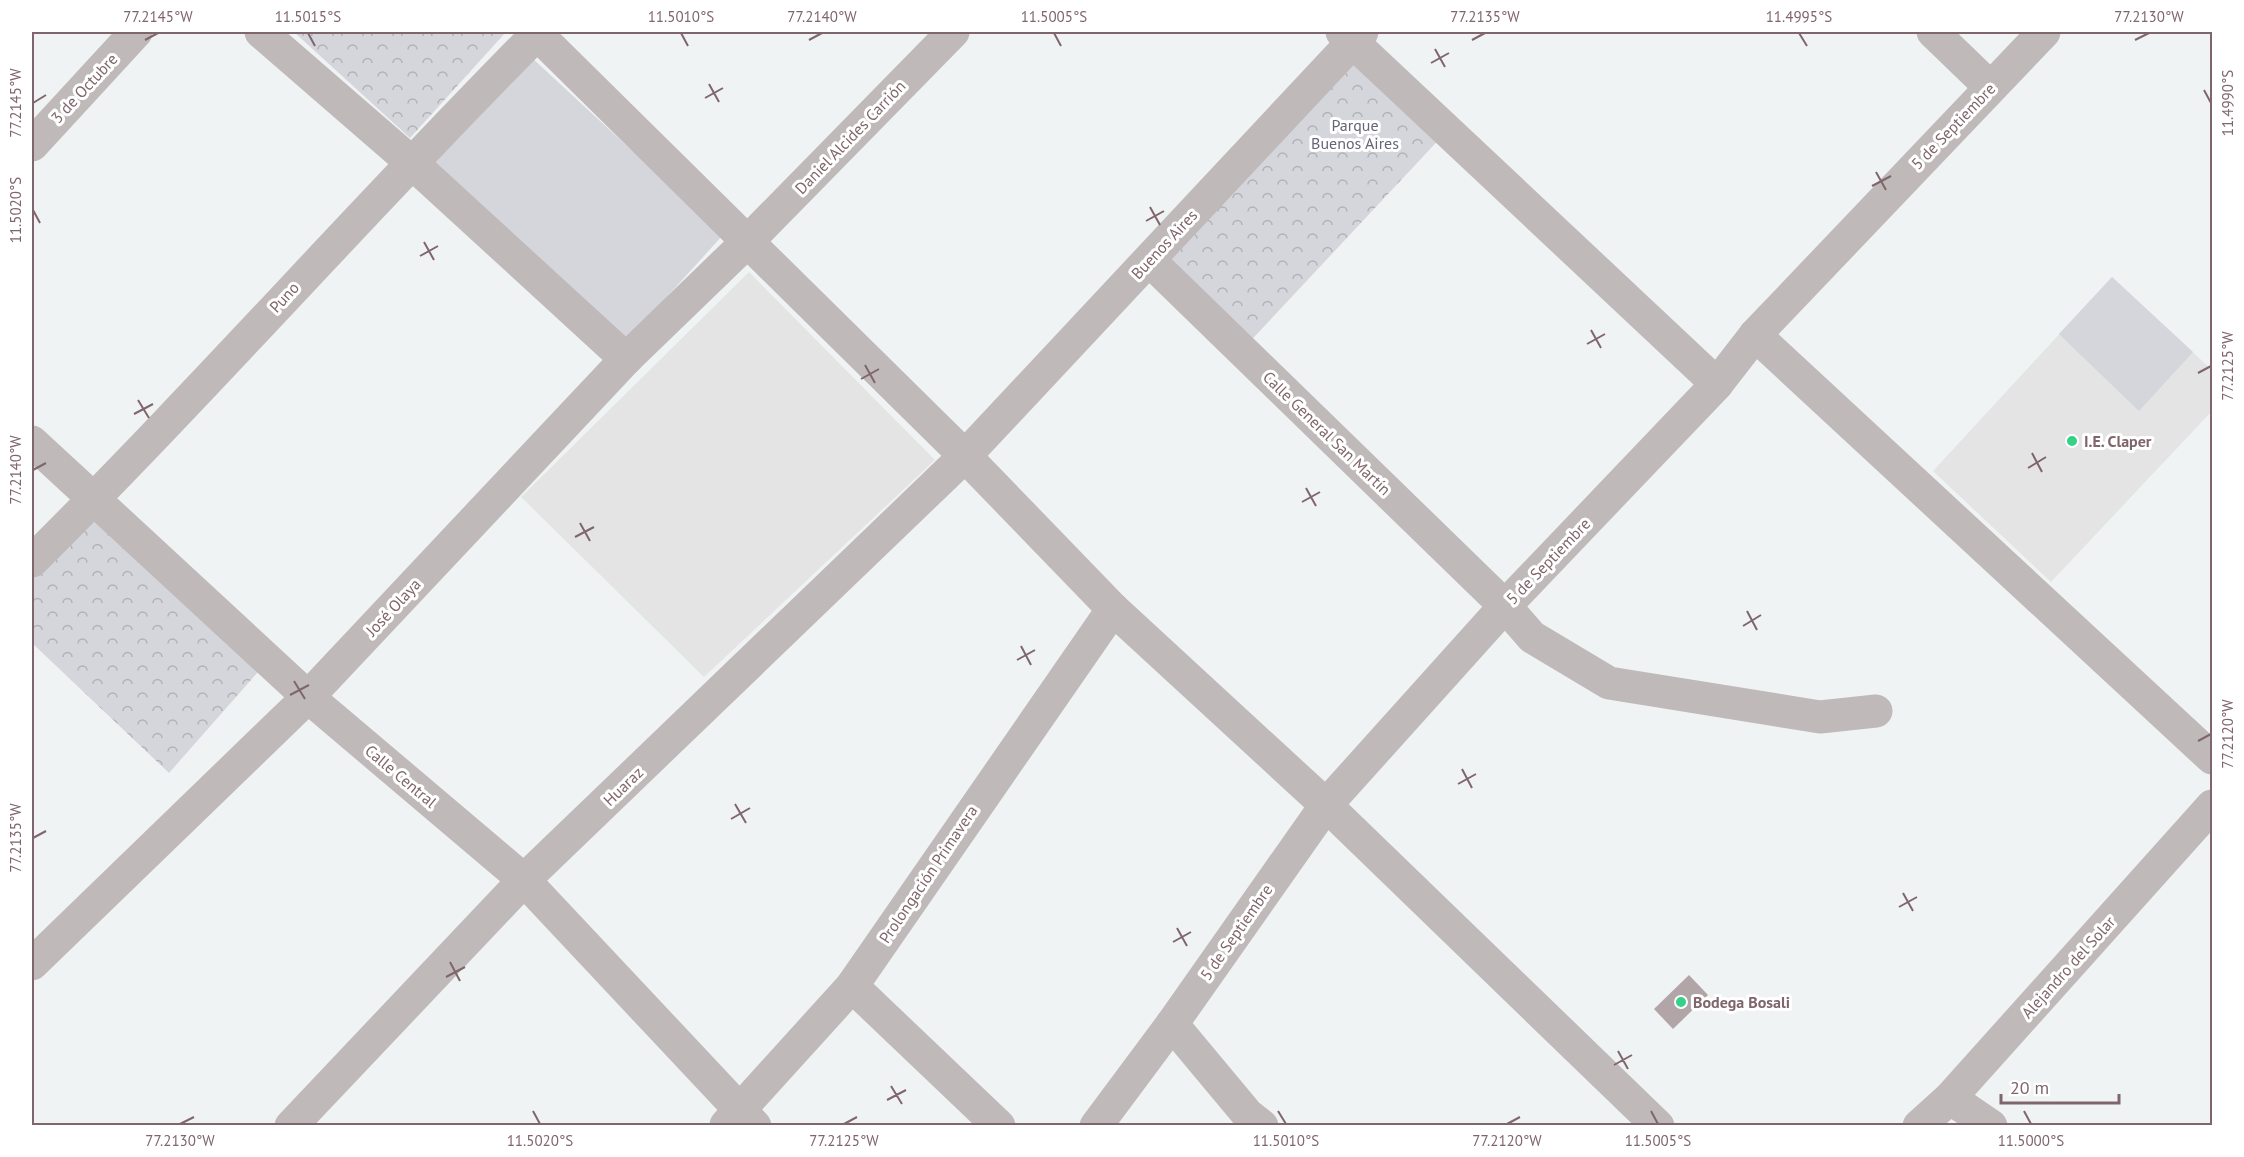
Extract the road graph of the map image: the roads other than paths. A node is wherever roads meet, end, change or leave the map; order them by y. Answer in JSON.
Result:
{"nodes":[{"id":1,"x":136,"y":32,"type":"edge"},
{"id":2,"x":261,"y":32,"type":"edge"},
{"id":3,"x":537,"y":32,"type":"edge"},
{"id":4,"x":953,"y":32,"type":"edge"},
{"id":5,"x":1933,"y":32,"type":"edge"},
{"id":6,"x":2044,"y":32,"type":"edge"},
{"id":7,"x":1352,"y":35,"type":"edge"},
{"id":8,"x":1990,"y":87,"type":"junction"},
{"id":9,"x":32,"y":145,"type":"edge"},
{"id":10,"x":411,"y":162,"type":"junction"},
{"id":11,"x":746,"y":243,"type":"junction"},
{"id":12,"x":1149,"y":260,"type":"junction"},
{"id":13,"x":1755,"y":335,"type":"junction"},
{"id":14,"x":626,"y":359,"type":"junction"},
{"id":15,"x":1717,"y":384,"type":"junction"},
{"id":16,"x":32,"y":442,"type":"edge"},
{"id":17,"x":964,"y":456,"type":"junction"},
{"id":18,"x":95,"y":498,"type":"junction"},
{"id":19,"x":32,"y":561,"type":"edge"},
{"id":20,"x":1505,"y":606,"type":"junction"},
{"id":21,"x":1113,"y":609,"type":"junction"},
{"id":22,"x":308,"y":697,"type":"junction"},
{"id":23,"x":1876,"y":711,"type":"dead end"},
{"id":24,"x":2212,"y":758,"type":"edge"},
{"id":25,"x":1326,"y":805,"type":"junction"},
{"id":26,"x":2212,"y":806,"type":"edge"},
{"id":27,"x":524,"y":880,"type":"junction"},
{"id":28,"x":32,"y":964,"type":"edge"},
{"id":29,"x":852,"y":986,"type":"junction"},
{"id":30,"x":1172,"y":1024,"type":"junction"},
{"id":31,"x":1950,"y":1098,"type":"junction"},
{"id":32,"x":740,"y":1120,"type":"edge"},
{"id":33,"x":291,"y":1125,"type":"edge"},
{"id":34,"x":999,"y":1125,"type":"edge"},
{"id":35,"x":1095,"y":1125,"type":"edge"},
{"id":36,"x":1262,"y":1125,"type":"edge"},
{"id":37,"x":1658,"y":1125,"type":"edge"},
{"id":38,"x":1919,"y":1125,"type":"edge"},
{"id":39,"x":1991,"y":1125,"type":"edge"}],
"edges":[{"from":1,"to":9,"type":"street","name":"3 de Octubre"},
{"from":2,"to":10,"type":"street"},
{"from":3,"to":10,"type":"street","name":"Puno"},
{"from":3,"to":11,"type":"street"},
{"from":4,"to":11,"type":"street","name":"Daniel Alcides Carrión"},
{"from":5,"to":8,"type":"street"},
{"from":6,"to":8,"type":"street","name":"5 de Septiembre"},
{"from":7,"to":12,"type":"street","name":"Buenos Aires"},
{"from":7,"to":15,"type":"street"},
{"from":8,"to":13,"type":"street","name":"5 de Septiembre"},
{"from":10,"to":14,"type":"street"},
{"from":10,"to":18,"type":"street","name":"Puno"},
{"from":11,"to":14,"type":"street","name":"José Olaya"},
{"from":11,"to":17,"type":"street"},
{"from":12,"to":17,"type":"street","name":"Buenos Aires"},
{"from":12,"to":20,"type":"street","name":"Calle General San Martín"},
{"from":13,"to":15,"type":"street","name":"5 de Septiembre"},
{"from":13,"to":24,"type":"street"},
{"from":14,"to":22,"type":"street","name":"José Olaya"},
{"from":15,"to":20,"type":"street","name":"5 de Septiembre"},
{"from":16,"to":18,"type":"street","name":"Calle Central"},
{"from":17,"to":21,"type":"street"},
{"from":17,"to":27,"type":"street","name":"Huaraz"},
{"from":18,"to":19,"type":"street","name":"Puno"},
{"from":18,"to":22,"type":"street","name":"Calle Central"},
{"from":20,"to":23,"type":"street","name":"Calle General San Martín"},
{"from":20,"to":25,"type":"street","name":"5 de Septiembre"},
{"from":21,"to":25,"type":"street"},
{"from":21,"to":29,"type":"street","name":"Prolongación Primavera"},
{"from":22,"to":27,"type":"street","name":"Calle Central"},
{"from":22,"to":28,"type":"street","name":"José Olaya"},
{"from":25,"to":30,"type":"street","name":"5 de Septiembre"},
{"from":25,"to":37,"type":"street"},
{"from":26,"to":31,"type":"street","name":"Alejandro del Solar"},
{"from":27,"to":32,"type":"street","name":"Calle Central"},
{"from":27,"to":33,"type":"street","name":"Huaraz"},
{"from":29,"to":32,"type":"street","name":"Prolongación Primavera"},
{"from":29,"to":34,"type":"street"},
{"from":30,"to":35,"type":"street","name":"5 de Septiembre"},
{"from":30,"to":36,"type":"street"},
{"from":31,"to":38,"type":"street","name":"Alejandro del Solar"},
{"from":31,"to":39,"type":"street"}]}
